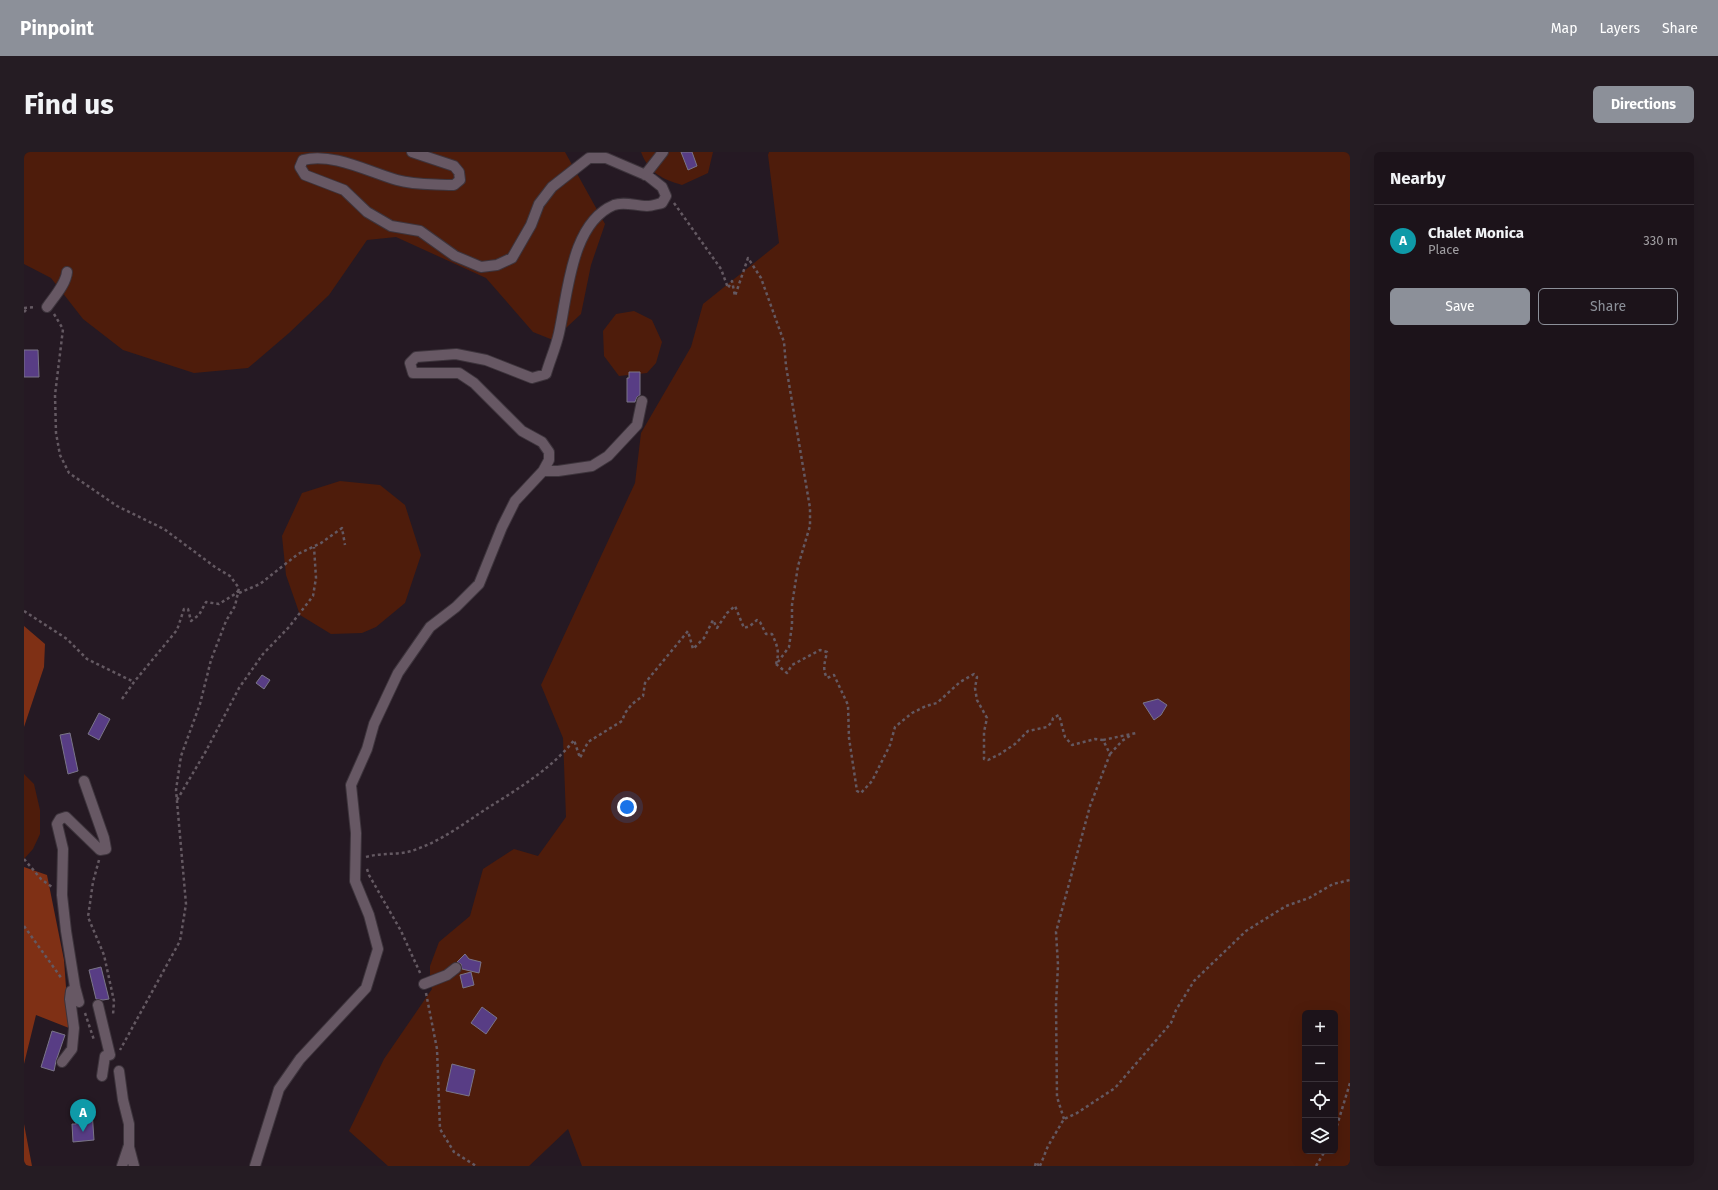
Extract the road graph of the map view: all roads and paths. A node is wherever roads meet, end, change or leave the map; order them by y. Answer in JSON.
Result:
{"nodes":[{"id":1,"x":412,"y":152,"type":"edge"},
{"id":2,"x":663,"y":152,"type":"edge"},
{"id":3,"x":645,"y":175,"type":"junction"},
{"id":4,"x":674,"y":202,"type":"dead end"},
{"id":5,"x":67,"y":272,"type":"dead end"},
{"id":6,"x":47,"y":307,"type":"dead end"},
{"id":7,"x":29,"y":308,"type":"dead end"},
{"id":8,"x":24,"y":312,"type":"edge"},
{"id":9,"x":56,"y":316,"type":"dead end"},
{"id":10,"x":642,"y":401,"type":"dead end"},
{"id":11,"x":543,"y":471,"type":"junction"},
{"id":12,"x":344,"y":544,"type":"dead end"},
{"id":13,"x":314,"y":546,"type":"junction"},
{"id":14,"x":239,"y":588,"type":"junction"},
{"id":15,"x":238,"y":593,"type":"junction"},
{"id":16,"x":24,"y":611,"type":"edge"},
{"id":17,"x":776,"y":664,"type":"junction"},
{"id":18,"x":134,"y":682,"type":"junction"},
{"id":19,"x":122,"y":699,"type":"dead end"},
{"id":20,"x":1136,"y":733,"type":"dead end"},
{"id":21,"x":1131,"y":735,"type":"junction"},
{"id":22,"x":1102,"y":740,"type":"junction"},
{"id":23,"x":1110,"y":754,"type":"junction"},
{"id":24,"x":84,"y":781,"type":"dead end"},
{"id":25,"x":177,"y":800,"type":"junction"},
{"id":26,"x":24,"y":859,"type":"edge"},
{"id":27,"x":96,"y":869,"type":"dead end"},
{"id":28,"x":1350,"y":880,"type":"edge"},
{"id":29,"x":62,"y":895,"type":"junction"},
{"id":30,"x":24,"y":926,"type":"edge"},
{"id":31,"x":456,"y":968,"type":"dead end"},
{"id":32,"x":424,"y":984,"type":"junction"},
{"id":33,"x":71,"y":991,"type":"joint"},
{"id":34,"x":114,"y":1001,"type":"dead end"},
{"id":35,"x":79,"y":1002,"type":"joint"},
{"id":36,"x":98,"y":1005,"type":"dead end"},
{"id":37,"x":111,"y":1055,"type":"junction"},
{"id":38,"x":62,"y":1062,"type":"dead end"},
{"id":39,"x":118,"y":1071,"type":"dead end"},
{"id":40,"x":102,"y":1076,"type":"dead end"},
{"id":41,"x":1350,"y":1083,"type":"edge"},
{"id":42,"x":1064,"y":1119,"type":"junction"},
{"id":43,"x":1338,"y":1122,"type":"edge"},
{"id":44,"x":129,"y":1143,"type":"junction"},
{"id":45,"x":1323,"y":1154,"type":"edge"},
{"id":46,"x":122,"y":1166,"type":"edge"},
{"id":47,"x":134,"y":1166,"type":"edge"},
{"id":48,"x":255,"y":1166,"type":"edge"},
{"id":49,"x":476,"y":1166,"type":"edge"},
{"id":50,"x":1035,"y":1166,"type":"edge"},
{"id":51,"x":1039,"y":1166,"type":"edge"},
{"id":52,"x":1316,"y":1166,"type":"edge"}],
"edges":[{"from":1,"to":3,"type":"street"},
{"from":2,"to":3,"type":"street"},
{"from":3,"to":11,"type":"street"},
{"from":4,"to":17,"type":"path"},
{"from":5,"to":6,"type":"street"},
{"from":7,"to":8,"type":"path"},
{"from":9,"to":14,"type":"path"},
{"from":10,"to":11,"type":"street"},
{"from":11,"to":48,"type":"street"},
{"from":12,"to":13,"type":"path"},
{"from":13,"to":15,"type":"path"},
{"from":13,"to":25,"type":"path"},
{"from":14,"to":15,"type":"path"},
{"from":14,"to":18,"type":"path"},
{"from":15,"to":25,"type":"path"},
{"from":16,"to":18,"type":"path"},
{"from":17,"to":22,"type":"path"},
{"from":17,"to":32,"type":"path"},
{"from":18,"to":19,"type":"path"},
{"from":20,"to":21,"type":"path"},
{"from":21,"to":22,"type":"path"},
{"from":21,"to":23,"type":"path"},
{"from":22,"to":23,"type":"path"},
{"from":23,"to":42,"type":"path"},
{"from":24,"to":29,"type":"street"},
{"from":25,"to":37,"type":"path"},
{"from":26,"to":29,"type":"path"},
{"from":27,"to":34,"type":"path"},
{"from":28,"to":42,"type":"path"},
{"from":29,"to":35,"type":"street"},
{"from":30,"to":33,"type":"path"},
{"from":31,"to":32,"type":"street"},
{"from":32,"to":49,"type":"path"},
{"from":33,"to":38,"type":"street"},
{"from":35,"to":37,"type":"path"},
{"from":36,"to":37,"type":"street"},
{"from":37,"to":40,"type":"street"},
{"from":39,"to":44,"type":"street"},
{"from":41,"to":43,"type":"path"},
{"from":42,"to":51,"type":"path"},
{"from":44,"to":46,"type":"street"},
{"from":44,"to":47,"type":"street"},
{"from":45,"to":52,"type":"path"},
{"from":50,"to":51,"type":"path"}]}
